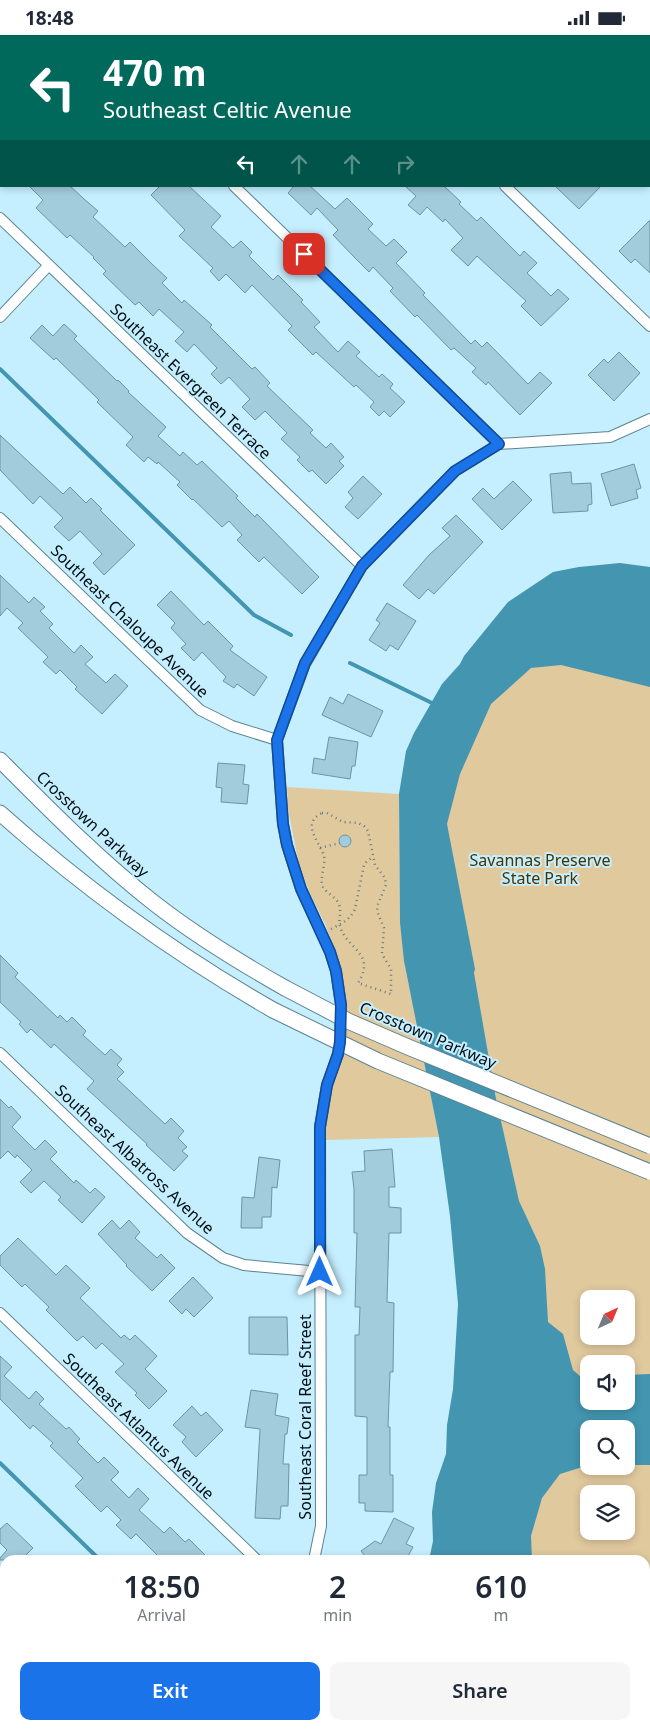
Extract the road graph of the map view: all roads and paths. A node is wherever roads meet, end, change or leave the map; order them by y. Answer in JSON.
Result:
{"nodes":[{"id":1,"x":235,"y":187,"type":"edge"},
{"id":2,"x":506,"y":187,"type":"edge"},
{"id":3,"x":0,"y":218,"type":"edge"},
{"id":4,"x":49,"y":265,"type":"junction"},
{"id":5,"x":0,"y":317,"type":"edge"},
{"id":6,"x":650,"y":326,"type":"edge"},
{"id":7,"x":650,"y":419,"type":"edge"},
{"id":8,"x":499,"y":444,"type":"junction"},
{"id":9,"x":0,"y":518,"type":"edge"},
{"id":10,"x":362,"y":566,"type":"junction"},
{"id":11,"x":277,"y":740,"type":"junction"},
{"id":12,"x":0,"y":761,"type":"edge"},
{"id":13,"x":0,"y":813,"type":"edge"},
{"id":14,"x":340,"y":843,"type":"dead end"},
{"id":15,"x":320,"y":848,"type":"junction"},
{"id":16,"x":373,"y":857,"type":"junction"},
{"id":17,"x":339,"y":924,"type":"junction"},
{"id":18,"x":328,"y":931,"type":"dead end"},
{"id":19,"x":0,"y":1053,"type":"edge"},
{"id":20,"x":650,"y":1146,"type":"edge"},
{"id":21,"x":650,"y":1172,"type":"edge"},
{"id":22,"x":320,"y":1272,"type":"junction"},
{"id":23,"x":0,"y":1313,"type":"edge"},
{"id":24,"x":252,"y":1555,"type":"edge"},
{"id":25,"x":315,"y":1555,"type":"edge"}],
"edges":[{"from":1,"to":8,"type":"street"},
{"from":2,"to":6,"type":"street"},
{"from":3,"to":4,"type":"street","name":"Southeast Evergreen Terrace"},
{"from":4,"to":5,"type":"street"},
{"from":4,"to":10,"type":"street","name":"Southeast Evergreen Terrace"},
{"from":7,"to":8,"type":"street","name":"Southeast Coral Reef Street"},
{"from":8,"to":10,"type":"street","name":"Southeast Coral Reef Street"},
{"from":9,"to":11,"type":"street","name":"Southeast Chaloupe Avenue"},
{"from":10,"to":11,"type":"street","name":"Southeast Coral Reef Street"},
{"from":11,"to":22,"type":"street","name":"Southeast Coral Reef Street"},
{"from":12,"to":20,"type":"main road","name":"Crosstown Parkway","bridge":true},
{"from":13,"to":21,"type":"main road","bridge":true},
{"from":14,"to":15,"type":"path"},
{"from":15,"to":16,"type":"path"},
{"from":15,"to":17,"type":"path"},
{"from":16,"to":17,"type":"path"},
{"from":16,"to":17,"type":"path"},
{"from":17,"to":18,"type":"path"},
{"from":19,"to":22,"type":"street","name":"Southeast Albatross Avenue"},
{"from":22,"to":25,"type":"street","name":"Southeast Coral Reef Street"},
{"from":23,"to":24,"type":"street","name":"Southeast Atlantus Avenue"}]}
